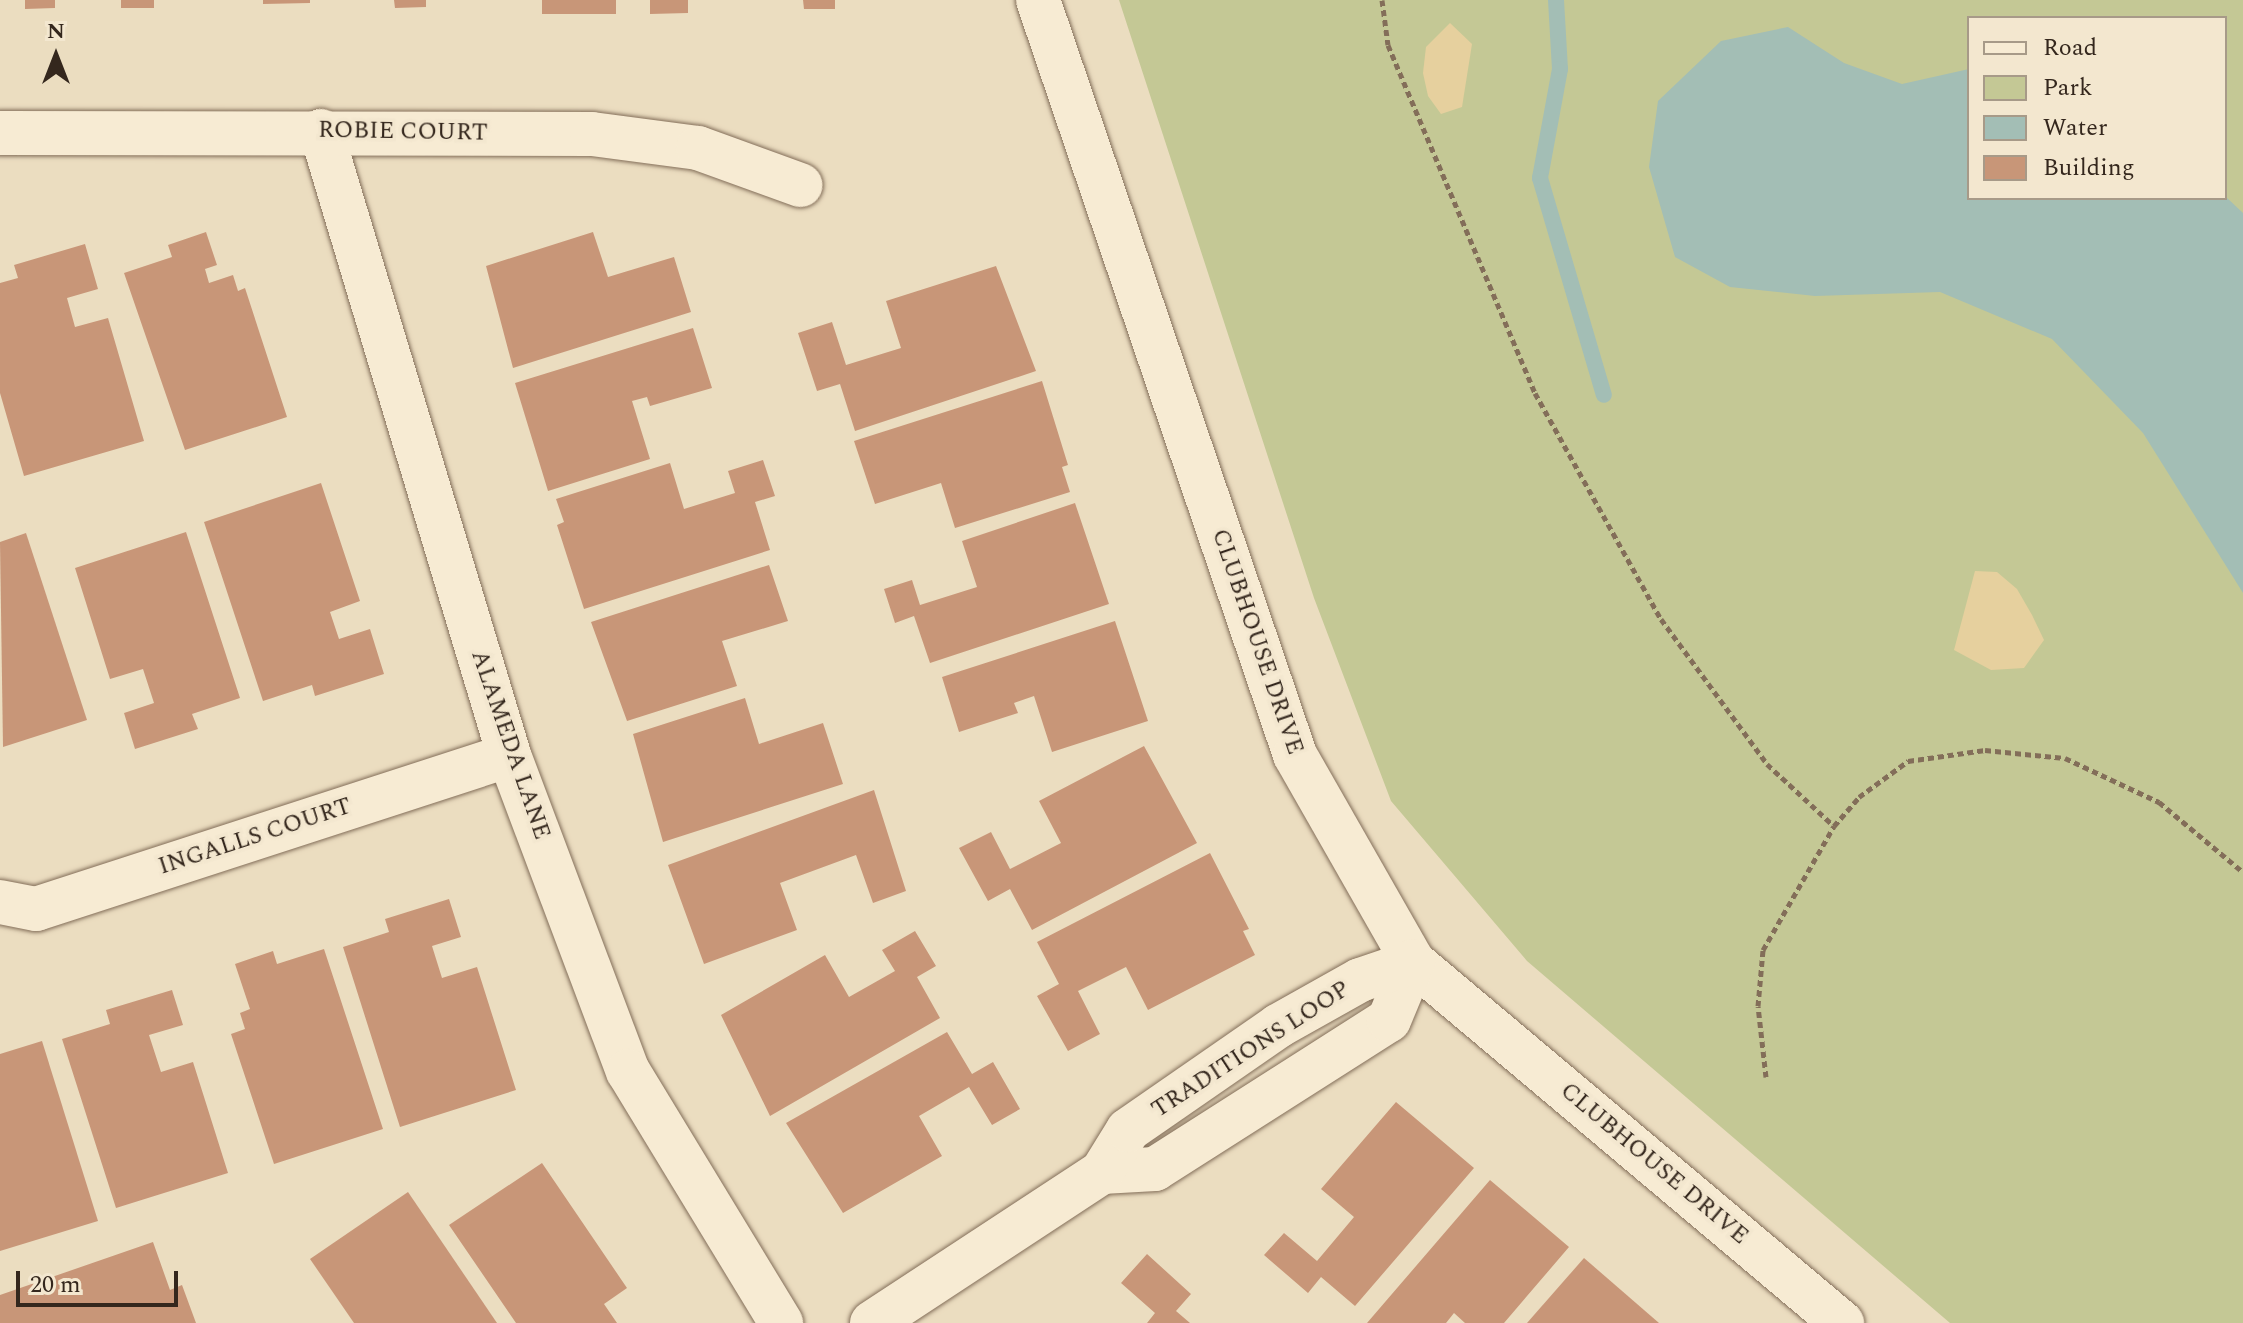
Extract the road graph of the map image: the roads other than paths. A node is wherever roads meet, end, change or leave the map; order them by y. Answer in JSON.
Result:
{"nodes":[{"id":1,"x":1038,"y":0,"type":"edge"},
{"id":2,"x":321,"y":131,"type":"junction"},
{"id":3,"x":0,"y":133,"type":"edge"},
{"id":4,"x":800,"y":185,"type":"dead end"},
{"id":5,"x":509,"y":755,"type":"junction"},
{"id":6,"x":0,"y":902,"type":"edge"},
{"id":7,"x":1413,"y":962,"type":"junction"},
{"id":8,"x":781,"y":1323,"type":"edge"},
{"id":9,"x":872,"y":1323,"type":"edge"},
{"id":10,"x":1842,"y":1323,"type":"edge"}],
"edges":[{"from":1,"to":7,"type":"street","name":"CLUBHOUSE DRIVE"},
{"from":2,"to":3,"type":"street","name":"ROBIE COURT"},
{"from":2,"to":4,"type":"street","name":"ROBIE COURT"},
{"from":2,"to":5,"type":"street","name":"ALAMEDA LANE"},
{"from":5,"to":6,"type":"street","name":"INGALLS COURT"},
{"from":5,"to":8,"type":"street","name":"ALAMEDA LANE"},
{"from":7,"to":9,"type":"street","name":"TRADITIONS LOOP"},
{"from":7,"to":10,"type":"street","name":"CLUBHOUSE DRIVE"}]}
